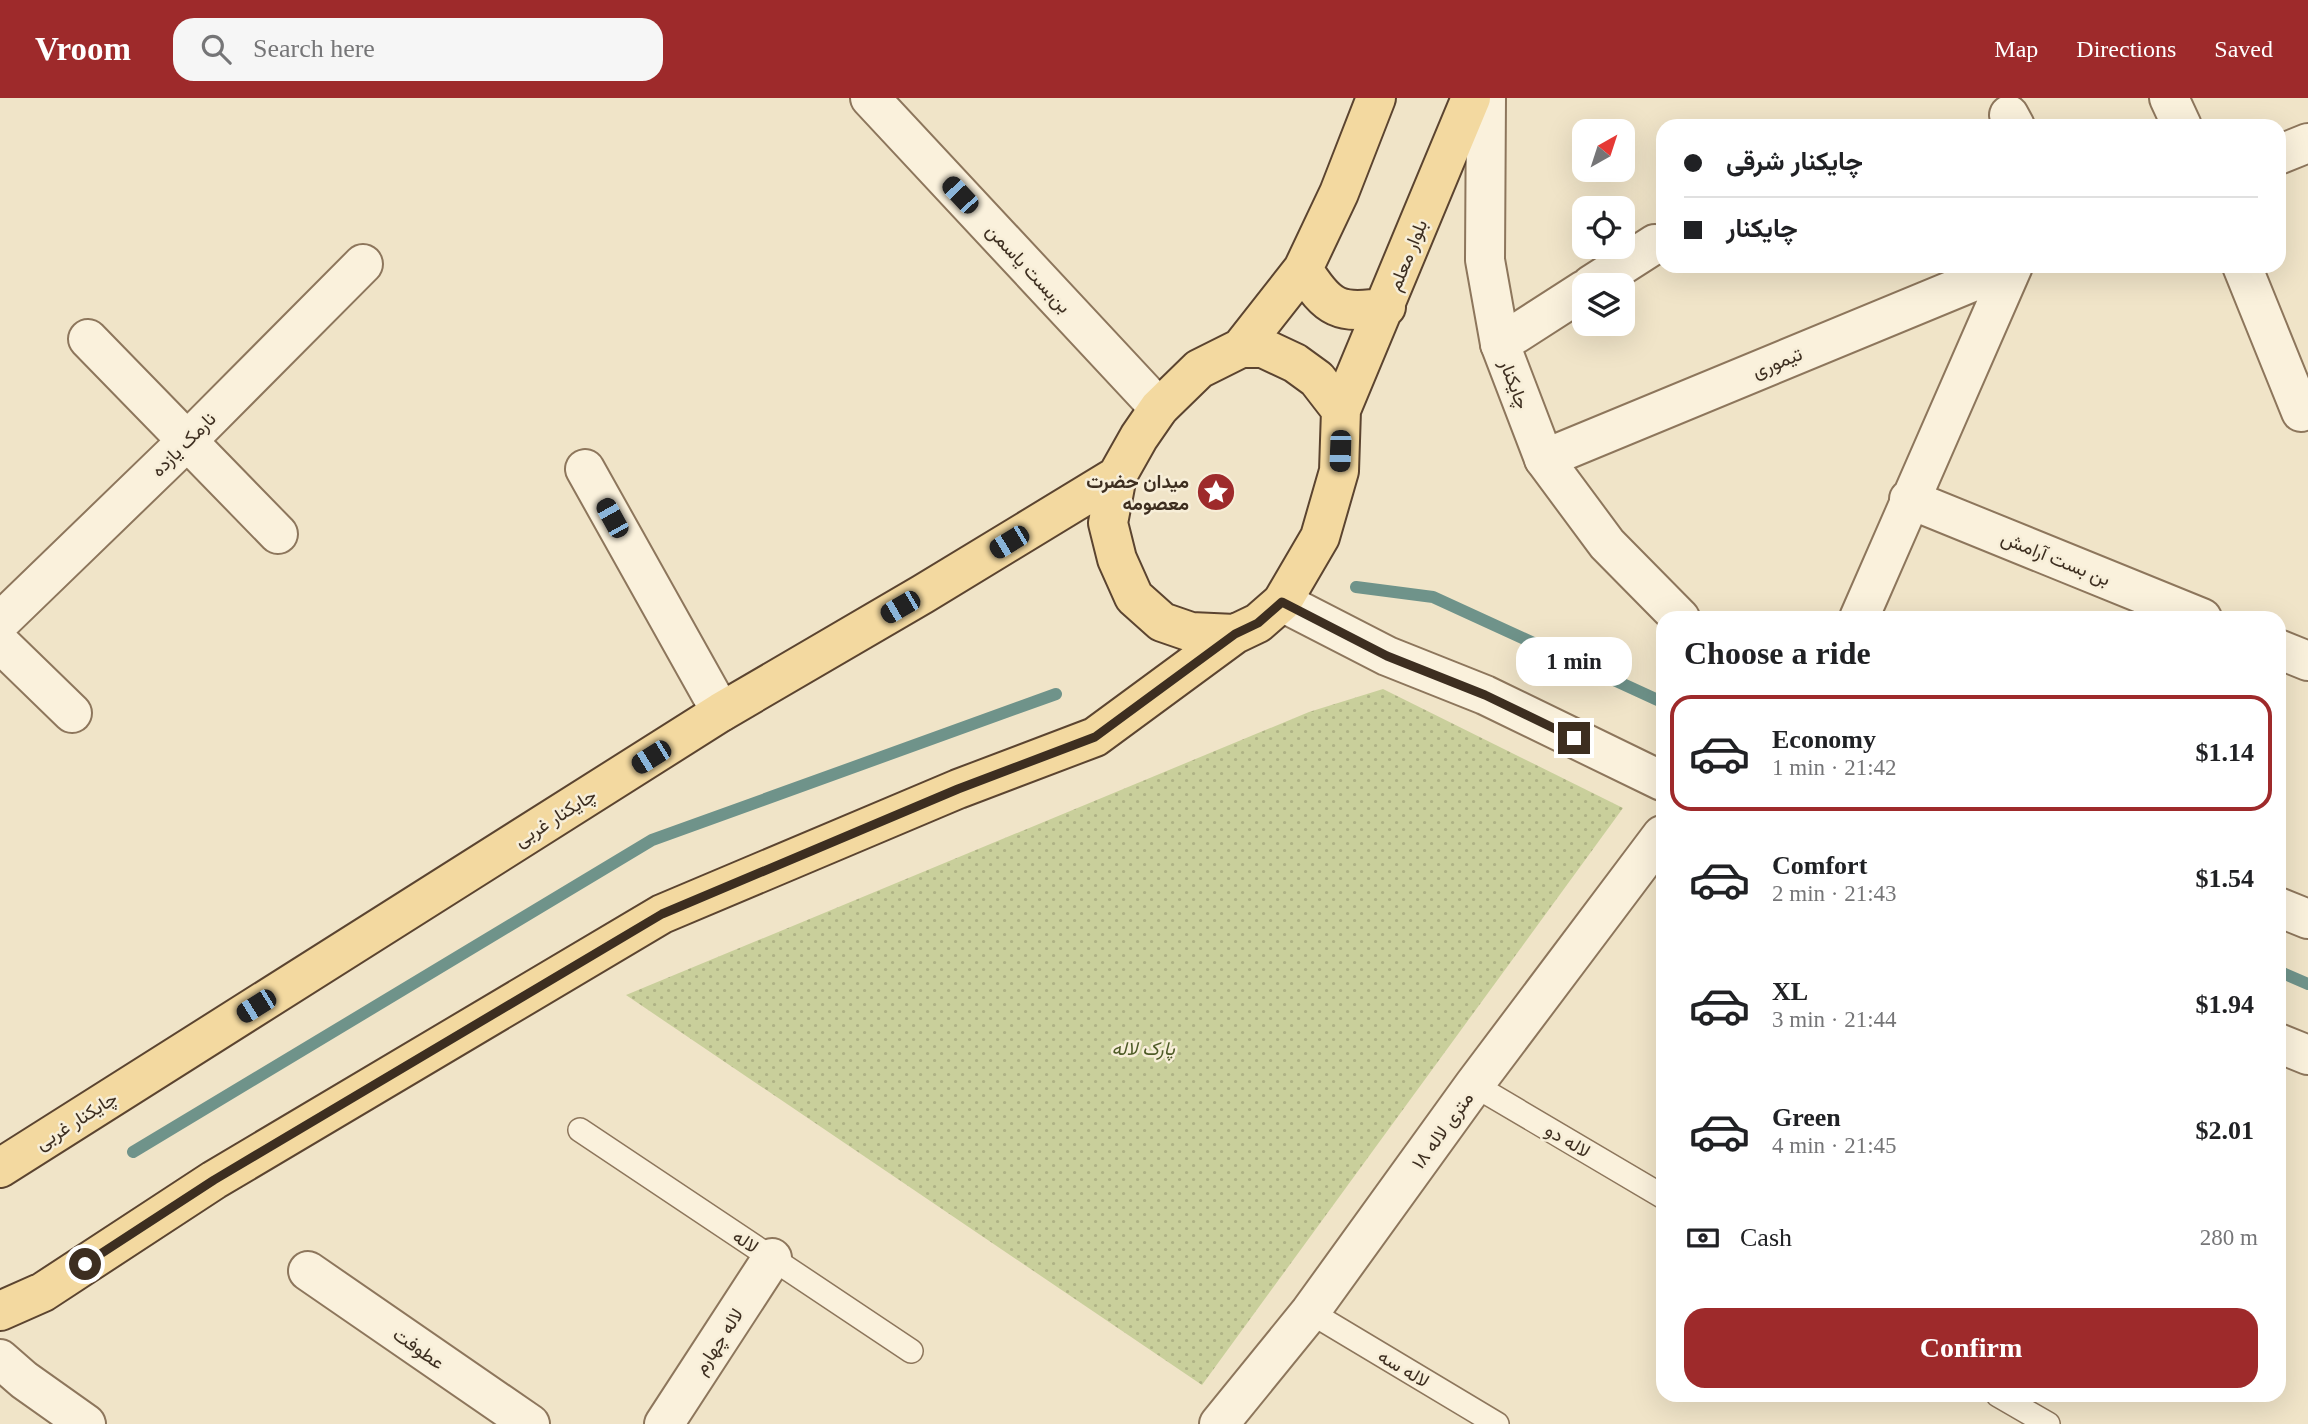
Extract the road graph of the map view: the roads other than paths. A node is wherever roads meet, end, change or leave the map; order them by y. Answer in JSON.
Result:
{"nodes":[{"id":1,"x":870,"y":98,"type":"edge"},
{"id":2,"x":1376,"y":98,"type":"edge"},
{"id":3,"x":1471,"y":98,"type":"edge"},
{"id":4,"x":1486,"y":98,"type":"edge"},
{"id":5,"x":2169,"y":98,"type":"edge"},
{"id":6,"x":2179,"y":119,"type":"edge"},
{"id":7,"x":2308,"y":143,"type":"edge"},
{"id":8,"x":2286,"y":152,"type":"edge"},
{"id":9,"x":1655,"y":244,"type":"dead end"},
{"id":10,"x":363,"y":264,"type":"dead end"},
{"id":11,"x":1303,"y":269,"type":"junction"},
{"id":12,"x":1610,"y":273,"type":"edge"},
{"id":13,"x":1995,"y":273,"type":"edge"},
{"id":14,"x":2009,"y":273,"type":"edge"},
{"id":15,"x":2245,"y":273,"type":"edge"},
{"id":16,"x":1572,"y":298,"type":"edge"},
{"id":17,"x":1386,"y":307,"type":"junction"},
{"id":18,"x":88,"y":339,"type":"dead end"},
{"id":19,"x":1500,"y":344,"type":"junction"},
{"id":20,"x":1241,"y":348,"type":"junction"},
{"id":21,"x":1159,"y":408,"type":"junction"},
{"id":22,"x":1341,"y":410,"type":"junction"},
{"id":23,"x":2301,"y":412,"type":"dead end"},
{"id":24,"x":187,"y":441,"type":"junction"},
{"id":25,"x":1544,"y":458,"type":"junction"},
{"id":26,"x":585,"y":469,"type":"dead end"},
{"id":27,"x":1117,"y":476,"type":"junction"},
{"id":28,"x":1909,"y":499,"type":"junction"},
{"id":29,"x":278,"y":534,"type":"dead end"},
{"id":30,"x":1282,"y":602,"type":"junction"},
{"id":31,"x":1673,"y":611,"type":"edge"},
{"id":32,"x":1862,"y":611,"type":"edge"},
{"id":33,"x":2185,"y":611,"type":"edge"},
{"id":34,"x":0,"y":622,"type":"edge"},
{"id":35,"x":1235,"y":634,"type":"junction"},
{"id":36,"x":0,"y":643,"type":"edge"},
{"id":37,"x":2286,"y":652,"type":"edge"},
{"id":38,"x":2308,"y":661,"type":"edge"},
{"id":39,"x":721,"y":712,"type":"junction"},
{"id":40,"x":72,"y":713,"type":"dead end"},
{"id":41,"x":1656,"y":777,"type":"edge"},
{"id":42,"x":1656,"y":854,"type":"edge"},
{"id":43,"x":2286,"y":910,"type":"edge"},
{"id":44,"x":2308,"y":919,"type":"edge"},
{"id":45,"x":2286,"y":1046,"type":"edge"},
{"id":46,"x":2308,"y":1055,"type":"edge"},
{"id":47,"x":1474,"y":1085,"type":"junction"},
{"id":48,"x":580,"y":1130,"type":"dead end"},
{"id":49,"x":0,"y":1168,"type":"edge"},
{"id":50,"x":1656,"y":1192,"type":"edge"},
{"id":51,"x":772,"y":1258,"type":"junction"},
{"id":52,"x":308,"y":1271,"type":"dead end"},
{"id":53,"x":0,"y":1311,"type":"edge"},
{"id":54,"x":1310,"y":1312,"type":"junction"},
{"id":55,"x":911,"y":1351,"type":"dead end"},
{"id":56,"x":0,"y":1359,"type":"edge"},
{"id":57,"x":2010,"y":1402,"type":"edge"},
{"id":58,"x":86,"y":1424,"type":"edge"},
{"id":59,"x":530,"y":1424,"type":"edge"},
{"id":60,"x":664,"y":1424,"type":"edge"},
{"id":61,"x":1219,"y":1424,"type":"edge"},
{"id":62,"x":1497,"y":1424,"type":"edge"},
{"id":63,"x":2048,"y":1424,"type":"edge"}],
"edges":[{"from":1,"to":21,"type":"street","name":"بن‌بست یاسمن"},
{"from":2,"to":11,"type":"main road"},
{"from":3,"to":17,"type":"main road","name":"بلوار معلم"},
{"from":4,"to":19,"type":"street","name":"چایکنار"},
{"from":5,"to":6,"type":"street"},
{"from":7,"to":8,"type":"street"},
{"from":9,"to":12,"type":"street"},
{"from":10,"to":24,"type":"street","name":"نارمک یازده"},
{"from":11,"to":17,"type":"main road"},
{"from":11,"to":20,"type":"main road"},
{"from":13,"to":25,"type":"street","name":"تیموری"},
{"from":14,"to":28,"type":"street"},
{"from":15,"to":23,"type":"street"},
{"from":16,"to":19,"type":"street"},
{"from":17,"to":22,"type":"main road","name":"بلوار معلم"},
{"from":18,"to":24,"type":"street"},
{"from":19,"to":25,"type":"street","name":"چایکنار"},
{"from":20,"to":21,"type":"main road"},
{"from":20,"to":22,"type":"main road"},
{"from":21,"to":27,"type":"main road"},
{"from":22,"to":30,"type":"main road"},
{"from":24,"to":29,"type":"street"},
{"from":24,"to":34,"type":"street","name":"نارمک یازده"},
{"from":25,"to":31,"type":"street","name":"چایکنار"},
{"from":26,"to":39,"type":"street"},
{"from":27,"to":35,"type":"main road"},
{"from":27,"to":39,"type":"main road","name":"چایکنار غربی"},
{"from":28,"to":32,"type":"street"},
{"from":28,"to":33,"type":"street","name":"بن بست آرامش"},
{"from":30,"to":35,"type":"main road"},
{"from":30,"to":41,"type":"street"},
{"from":35,"to":53,"type":"main road"},
{"from":36,"to":40,"type":"street"},
{"from":37,"to":38,"type":"street"},
{"from":39,"to":49,"type":"main road","name":"چایکنار غربی"},
{"from":42,"to":47,"type":"street","name":"۱۸ متری لاله"},
{"from":43,"to":44,"type":"street"},
{"from":45,"to":46,"type":"street"},
{"from":47,"to":50,"type":"lane","name":"لاله دو"},
{"from":47,"to":54,"type":"street","name":"۱۸ متری لاله"},
{"from":48,"to":51,"type":"lane","name":"لاله"},
{"from":51,"to":55,"type":"lane","name":"لاله"},
{"from":51,"to":60,"type":"street","name":"لاله چهارم"},
{"from":52,"to":59,"type":"street","name":"عطوفت"},
{"from":54,"to":61,"type":"street","name":"۱۸ متری لاله"},
{"from":54,"to":62,"type":"lane","name":"لاله سه"},
{"from":56,"to":58,"type":"street"},
{"from":57,"to":63,"type":"lane"}]}
